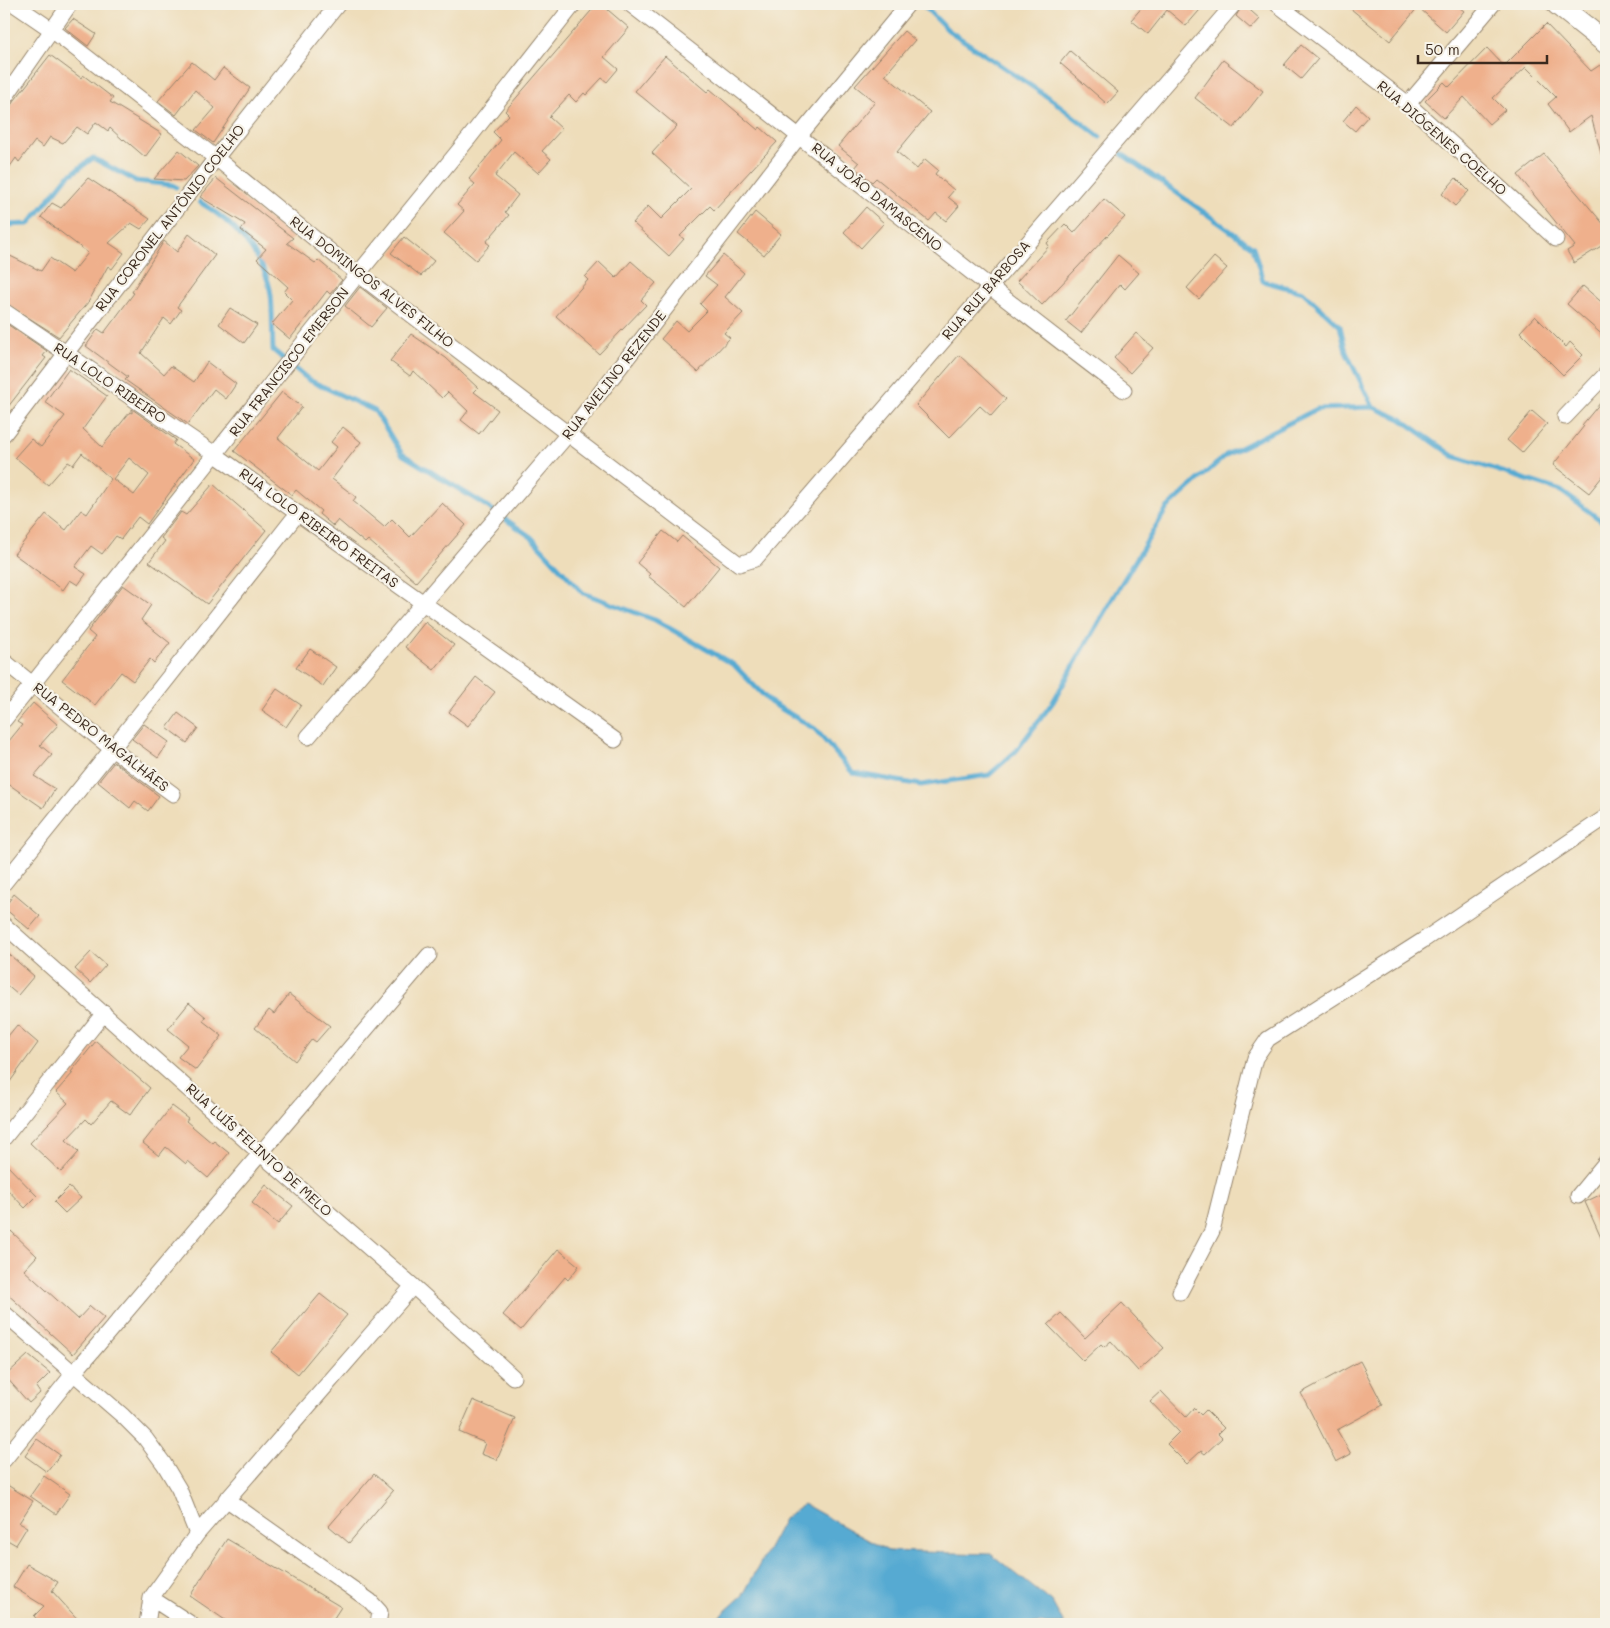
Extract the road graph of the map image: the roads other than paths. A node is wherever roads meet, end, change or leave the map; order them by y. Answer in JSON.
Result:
{"nodes":[{"id":1,"x":14,"y":4,"type":"edge"},
{"id":2,"x":70,"y":4,"type":"edge"},
{"id":3,"x":338,"y":4,"type":"edge"},
{"id":4,"x":574,"y":4,"type":"edge"},
{"id":5,"x":630,"y":4,"type":"edge"},
{"id":6,"x":908,"y":4,"type":"edge"},
{"id":7,"x":1234,"y":4,"type":"edge"},
{"id":8,"x":1277,"y":4,"type":"edge"},
{"id":9,"x":1493,"y":4,"type":"edge"},
{"id":10,"x":1557,"y":4,"type":"edge"},
{"id":11,"x":52,"y":30,"type":"junction"},
{"id":12,"x":1606,"y":43,"type":"edge"},
{"id":13,"x":4,"y":99,"type":"edge"},
{"id":14,"x":1408,"y":104,"type":"junction"},
{"id":15,"x":800,"y":135,"type":"junction"},
{"id":16,"x":216,"y":158,"type":"junction"},
{"id":17,"x":1556,"y":239,"type":"dead end"},
{"id":18,"x":358,"y":274,"type":"junction"},
{"id":19,"x":988,"y":287,"type":"junction"},
{"id":20,"x":4,"y":311,"type":"edge"},
{"id":21,"x":66,"y":352,"type":"junction"},
{"id":22,"x":1606,"y":374,"type":"edge"},
{"id":23,"x":1124,"y":390,"type":"dead end"},
{"id":24,"x":1565,"y":417,"type":"dead end"},
{"id":25,"x":569,"y":433,"type":"junction"},
{"id":26,"x":4,"y":434,"type":"edge"},
{"id":27,"x":216,"y":455,"type":"junction"},
{"id":28,"x":298,"y":513,"type":"junction"},
{"id":29,"x":732,"y":560,"type":"joint"},
{"id":30,"x":421,"y":602,"type":"junction"},
{"id":31,"x":4,"y":661,"type":"edge"},
{"id":32,"x":34,"y":684,"type":"junction"},
{"id":33,"x":4,"y":720,"type":"edge"},
{"id":34,"x":308,"y":737,"type":"dead end"},
{"id":35,"x":615,"y":740,"type":"dead end"},
{"id":36,"x":112,"y":749,"type":"junction"},
{"id":37,"x":174,"y":794,"type":"dead end"},
{"id":38,"x":1606,"y":817,"type":"edge"},
{"id":39,"x":4,"y":883,"type":"edge"},
{"id":40,"x":4,"y":925,"type":"edge"},
{"id":41,"x":429,"y":955,"type":"dead end"},
{"id":42,"x":104,"y":1013,"type":"junction"},
{"id":43,"x":4,"y":1138,"type":"edge"},
{"id":44,"x":262,"y":1155,"type":"junction"},
{"id":45,"x":1606,"y":1162,"type":"edge"},
{"id":46,"x":1578,"y":1196,"type":"dead end"},
{"id":47,"x":413,"y":1286,"type":"junction"},
{"id":48,"x":1180,"y":1292,"type":"dead end"},
{"id":49,"x":4,"y":1313,"type":"edge"},
{"id":50,"x":73,"y":1374,"type":"junction"},
{"id":51,"x":512,"y":1377,"type":"dead end"},
{"id":52,"x":4,"y":1460,"type":"edge"},
{"id":53,"x":226,"y":1499,"type":"junction"},
{"id":54,"x":197,"y":1534,"type":"junction"},
{"id":55,"x":151,"y":1598,"type":"junction"},
{"id":56,"x":147,"y":1624,"type":"edge"},
{"id":57,"x":191,"y":1624,"type":"edge"},
{"id":58,"x":378,"y":1624,"type":"edge"}],
"edges":[{"from":1,"to":11,"type":"street","name":"RUA DOMINGOS ALVES FILHO"},
{"from":2,"to":11,"type":"street"},
{"from":3,"to":16,"type":"street","name":"RUA CORONEL ANTÔNIO COELHO"},
{"from":4,"to":18,"type":"street","name":"RUA FRANCISCO EMERSON"},
{"from":5,"to":15,"type":"street","name":"RUA JOÃO DAMASCENO"},
{"from":6,"to":15,"type":"street","name":"RUA AVELINO REZENDE"},
{"from":7,"to":19,"type":"street","name":"RUA RUI BARBOSA"},
{"from":8,"to":14,"type":"street","name":"RUA DIÓGENES COELHO"},
{"from":9,"to":14,"type":"street"},
{"from":10,"to":12,"type":"main road"},
{"from":11,"to":13,"type":"street"},
{"from":11,"to":16,"type":"street","name":"RUA DOMINGOS ALVES FILHO"},
{"from":14,"to":17,"type":"street","name":"RUA DIÓGENES COELHO"},
{"from":15,"to":19,"type":"street","name":"RUA JOÃO DAMASCENO"},
{"from":15,"to":25,"type":"street","name":"RUA AVELINO REZENDE"},
{"from":16,"to":18,"type":"street","name":"RUA DOMINGOS ALVES FILHO"},
{"from":16,"to":21,"type":"street","name":"RUA CORONEL ANTÔNIO COELHO"},
{"from":18,"to":25,"type":"street","name":"RUA DOMINGOS ALVES FILHO"},
{"from":18,"to":27,"type":"street","name":"RUA FRANCISCO EMERSON"},
{"from":19,"to":23,"type":"street","name":"RUA JOÃO DAMASCENO"},
{"from":19,"to":29,"type":"street","name":"RUA RUI BARBOSA"},
{"from":20,"to":21,"type":"street","name":"RUA LOLO RIBEIRO"},
{"from":21,"to":26,"type":"street","name":"RUA CORONEL ANTÔNIO COELHO"},
{"from":21,"to":27,"type":"street","name":"RUA LOLO RIBEIRO"},
{"from":22,"to":24,"type":"street"},
{"from":25,"to":29,"type":"street","name":"RUA DOMINGOS ALVES FILHO"},
{"from":25,"to":30,"type":"street","name":"RUA AVELINO REZENDE"},
{"from":27,"to":28,"type":"street","name":"RUA LOLO RIBEIRO FREITAS"},
{"from":27,"to":32,"type":"street","name":"RUA FRANCISCO EMERSON"},
{"from":28,"to":30,"type":"street","name":"RUA LOLO RIBEIRO FREITAS"},
{"from":28,"to":36,"type":"street"},
{"from":30,"to":34,"type":"street","name":"RUA AVELINO REZENDE"},
{"from":30,"to":35,"type":"street","name":"RUA LOLO RIBEIRO FREITAS"},
{"from":31,"to":32,"type":"street","name":"RUA PEDRO MAGALHÃES"},
{"from":32,"to":33,"type":"street","name":"RUA FRANCISCO EMERSON"},
{"from":32,"to":36,"type":"street","name":"RUA PEDRO MAGALHÃES"},
{"from":36,"to":37,"type":"street","name":"RUA PEDRO MAGALHÃES"},
{"from":36,"to":39,"type":"street"},
{"from":38,"to":48,"type":"street"},
{"from":40,"to":42,"type":"street","name":"RUA LUÍS FELINTO DE MELO"},
{"from":41,"to":44,"type":"street"},
{"from":42,"to":43,"type":"street"},
{"from":42,"to":44,"type":"street","name":"RUA LUÍS FELINTO DE MELO"},
{"from":44,"to":47,"type":"street","name":"RUA LUÍS FELINTO DE MELO"},
{"from":44,"to":50,"type":"street"},
{"from":45,"to":46,"type":"street"},
{"from":47,"to":51,"type":"street","name":"RUA LUÍS FELINTO DE MELO"},
{"from":47,"to":53,"type":"street"},
{"from":49,"to":50,"type":"street"},
{"from":50,"to":52,"type":"street"},
{"from":50,"to":54,"type":"street"},
{"from":53,"to":54,"type":"street"},
{"from":53,"to":58,"type":"street"},
{"from":54,"to":55,"type":"street"},
{"from":55,"to":56,"type":"street"},
{"from":55,"to":57,"type":"street"}]}
